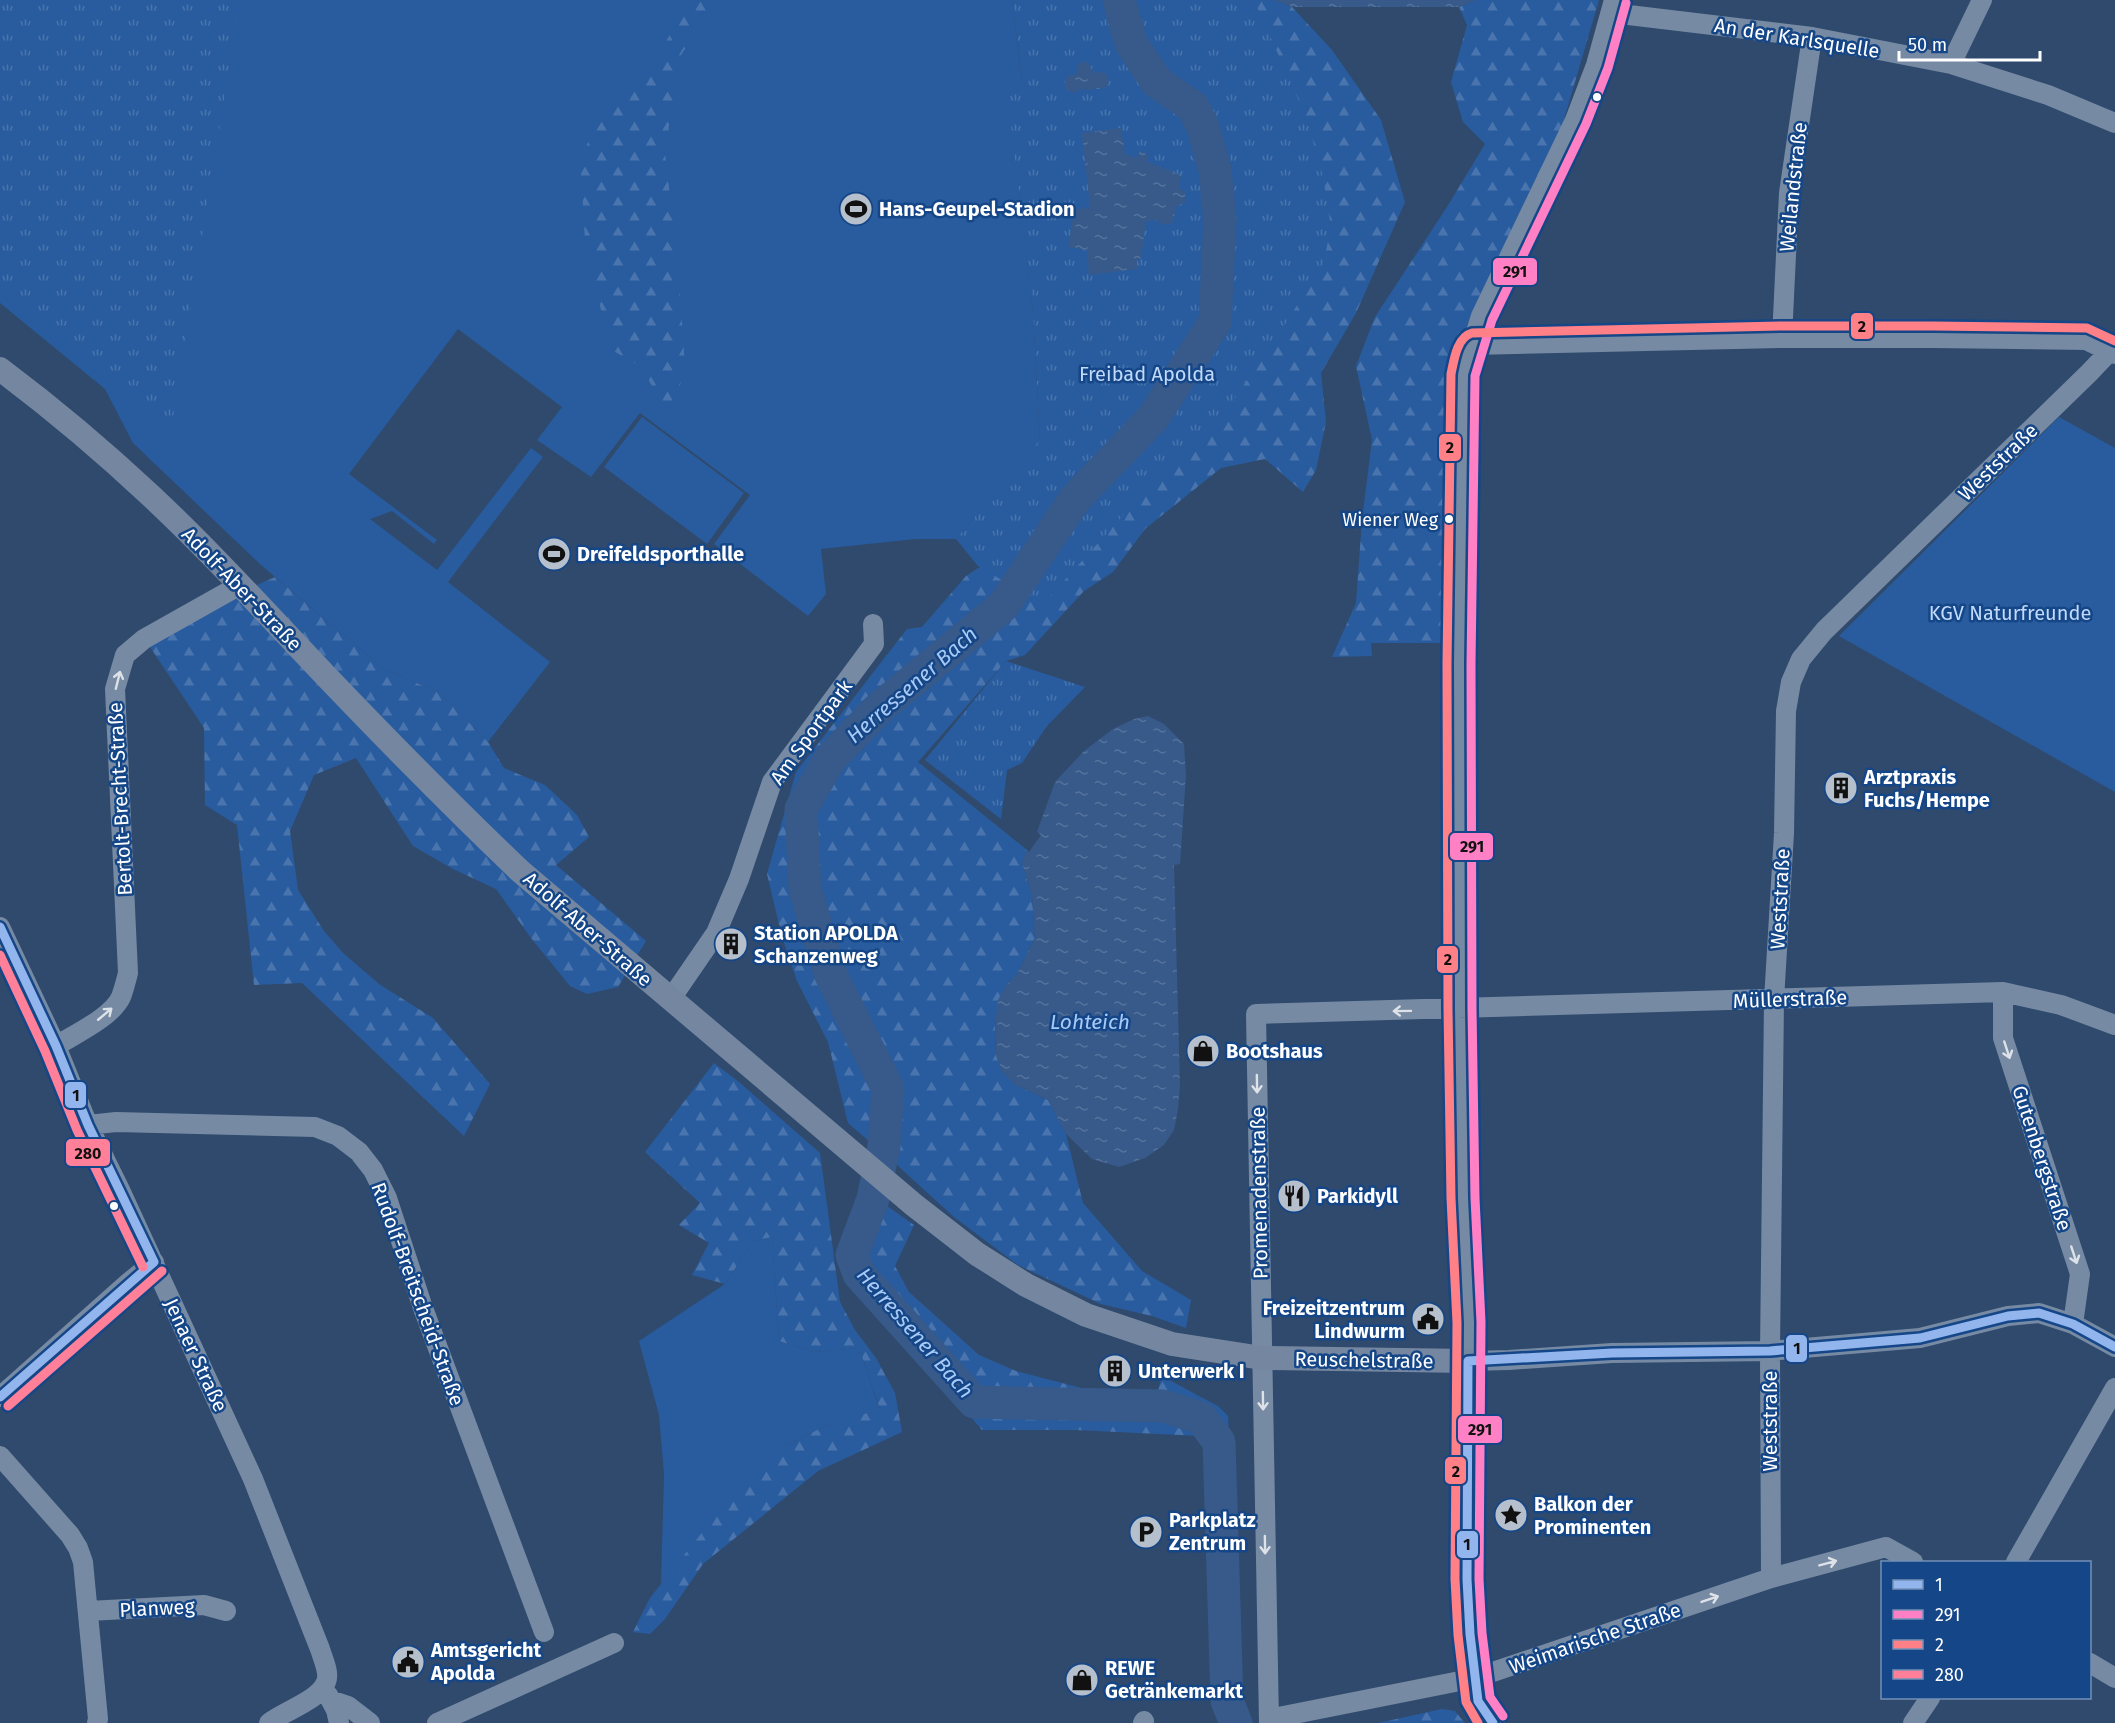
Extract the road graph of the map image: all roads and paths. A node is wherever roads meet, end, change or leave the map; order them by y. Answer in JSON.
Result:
{"nodes":[{"id":1,"x":1982,"y":0,"type":"edge"},
{"id":2,"x":1613,"y":6,"type":"edge"},
{"id":3,"x":1812,"y":37,"type":"junction"},
{"id":4,"x":1951,"y":64,"type":"junction"},
{"id":5,"x":2115,"y":123,"type":"edge"},
{"id":6,"x":1782,"y":338,"type":"junction"},
{"id":7,"x":1472,"y":345,"type":"junction"},
{"id":8,"x":2112,"y":352,"type":"edge"},
{"id":9,"x":0,"y":369,"type":"edge"},
{"id":10,"x":240,"y":585,"type":"junction"},
{"id":11,"x":873,"y":624,"type":"dead end"},
{"id":12,"x":0,"y":927,"type":"edge"},
{"id":13,"x":2003,"y":992,"type":"junction"},
{"id":14,"x":670,"y":1000,"type":"junction"},
{"id":15,"x":1774,"y":1000,"type":"junction"},
{"id":16,"x":1460,"y":1009,"type":"junction"},
{"id":17,"x":2115,"y":1025,"type":"edge"},
{"id":18,"x":56,"y":1046,"type":"junction"},
{"id":19,"x":88,"y":1125,"type":"junction"},
{"id":20,"x":154,"y":1262,"type":"junction"},
{"id":21,"x":2073,"y":1324,"type":"junction"},
{"id":22,"x":2115,"y":1347,"type":"edge"},
{"id":23,"x":1770,"y":1351,"type":"junction"},
{"id":24,"x":1262,"y":1358,"type":"junction"},
{"id":25,"x":1468,"y":1361,"type":"junction"},
{"id":26,"x":2115,"y":1388,"type":"edge"},
{"id":27,"x":0,"y":1397,"type":"edge"},
{"id":28,"x":0,"y":1456,"type":"edge"},
{"id":29,"x":1910,"y":1561,"type":"edge"},
{"id":30,"x":2017,"y":1561,"type":"edge"},
{"id":31,"x":1771,"y":1578,"type":"junction"},
{"id":32,"x":88,"y":1611,"type":"junction"},
{"id":33,"x":226,"y":1611,"type":"dead end"},
{"id":34,"x":544,"y":1632,"type":"dead end"},
{"id":35,"x":614,"y":1642,"type":"dead end"},
{"id":36,"x":2091,"y":1664,"type":"edge"},
{"id":37,"x":1475,"y":1678,"type":"junction"},
{"id":38,"x":2115,"y":1678,"type":"edge"},
{"id":39,"x":1929,"y":1699,"type":"edge"},
{"id":40,"x":333,"y":1708,"type":"edge"},
{"id":41,"x":1269,"y":1721,"type":"edge"},
{"id":42,"x":97,"y":1723,"type":"edge"},
{"id":43,"x":269,"y":1723,"type":"edge"},
{"id":44,"x":370,"y":1723,"type":"edge"},
{"id":45,"x":437,"y":1723,"type":"edge"},
{"id":46,"x":1493,"y":1723,"type":"edge"},
{"id":47,"x":1913,"y":1723,"type":"edge"}],
"edges":[{"from":1,"to":4,"type":"street"},
{"from":2,"to":3,"type":"street","name":"An der Karlsquelle"},
{"from":2,"to":7,"type":"street"},
{"from":3,"to":4,"type":"street","name":"An der Karlsquelle"},
{"from":3,"to":6,"type":"street","name":"Weilandstraße"},
{"from":4,"to":5,"type":"street","name":"An der Karlsquelle"},
{"from":6,"to":7,"type":"street"},
{"from":6,"to":8,"type":"street"},
{"from":7,"to":16,"type":"street"},
{"from":8,"to":15,"type":"street","name":"Weststraße"},
{"from":9,"to":10,"type":"main road","name":"Adolf-Aber-Straße"},
{"from":10,"to":14,"type":"main road","name":"Adolf-Aber-Straße"},
{"from":18,"to":10,"type":"street","name":"Bertolt-Brecht-Straße","one_way":true},
{"from":11,"to":14,"type":"street","name":"Am Sportpark"},
{"from":12,"to":18,"type":"street","name":"Jenaer Straße"},
{"from":13,"to":15,"type":"street","name":"Müllerstraße"},
{"from":13,"to":17,"type":"street","name":"Müllerstraße"},
{"from":13,"to":21,"type":"street","name":"Gutenbergstraße","one_way":true},
{"from":14,"to":24,"type":"main road","name":"Adolf-Aber-Straße"},
{"from":15,"to":16,"type":"street","name":"Müllerstraße"},
{"from":15,"to":23,"type":"street","name":"Weststraße"},
{"from":16,"to":24,"type":"street","name":"Promenadenstraße","one_way":true},
{"from":16,"to":25,"type":"street"},
{"from":18,"to":19,"type":"street","name":"Jenaer Straße"},
{"from":19,"to":20,"type":"street","name":"Jenaer Straße"},
{"from":19,"to":34,"type":"street","name":"Rudolf-Breitscheid-Straße"},
{"from":20,"to":27,"type":"street"},
{"from":20,"to":40,"type":"street","name":"Jenaer Straße"},
{"from":21,"to":22,"type":"street","name":"Reuschelstraße"},
{"from":21,"to":23,"type":"street","name":"Reuschelstraße"},
{"from":23,"to":25,"type":"street","name":"Reuschelstraße"},
{"from":23,"to":31,"type":"street","name":"Weststraße"},
{"from":24,"to":25,"type":"main road","name":"Reuschelstraße"},
{"from":24,"to":41,"type":"street","name":"Promenadenstraße","one_way":true},
{"from":25,"to":37,"type":"main road"},
{"from":26,"to":30,"type":"street"},
{"from":28,"to":32,"type":"street"},
{"from":31,"to":29,"type":"street","name":"Weimarische Straße","one_way":true},
{"from":37,"to":31,"type":"street","name":"Weimarische Straße","one_way":true},
{"from":32,"to":33,"type":"street","name":"Planweg"},
{"from":32,"to":42,"type":"street"},
{"from":35,"to":45,"type":"street"},
{"from":36,"to":38,"type":"street"},
{"from":37,"to":41,"type":"street","name":"Weimarische Straße"},
{"from":37,"to":46,"type":"main road"},
{"from":39,"to":47,"type":"street"},
{"from":40,"to":43,"type":"street"},
{"from":40,"to":44,"type":"street"}]}
